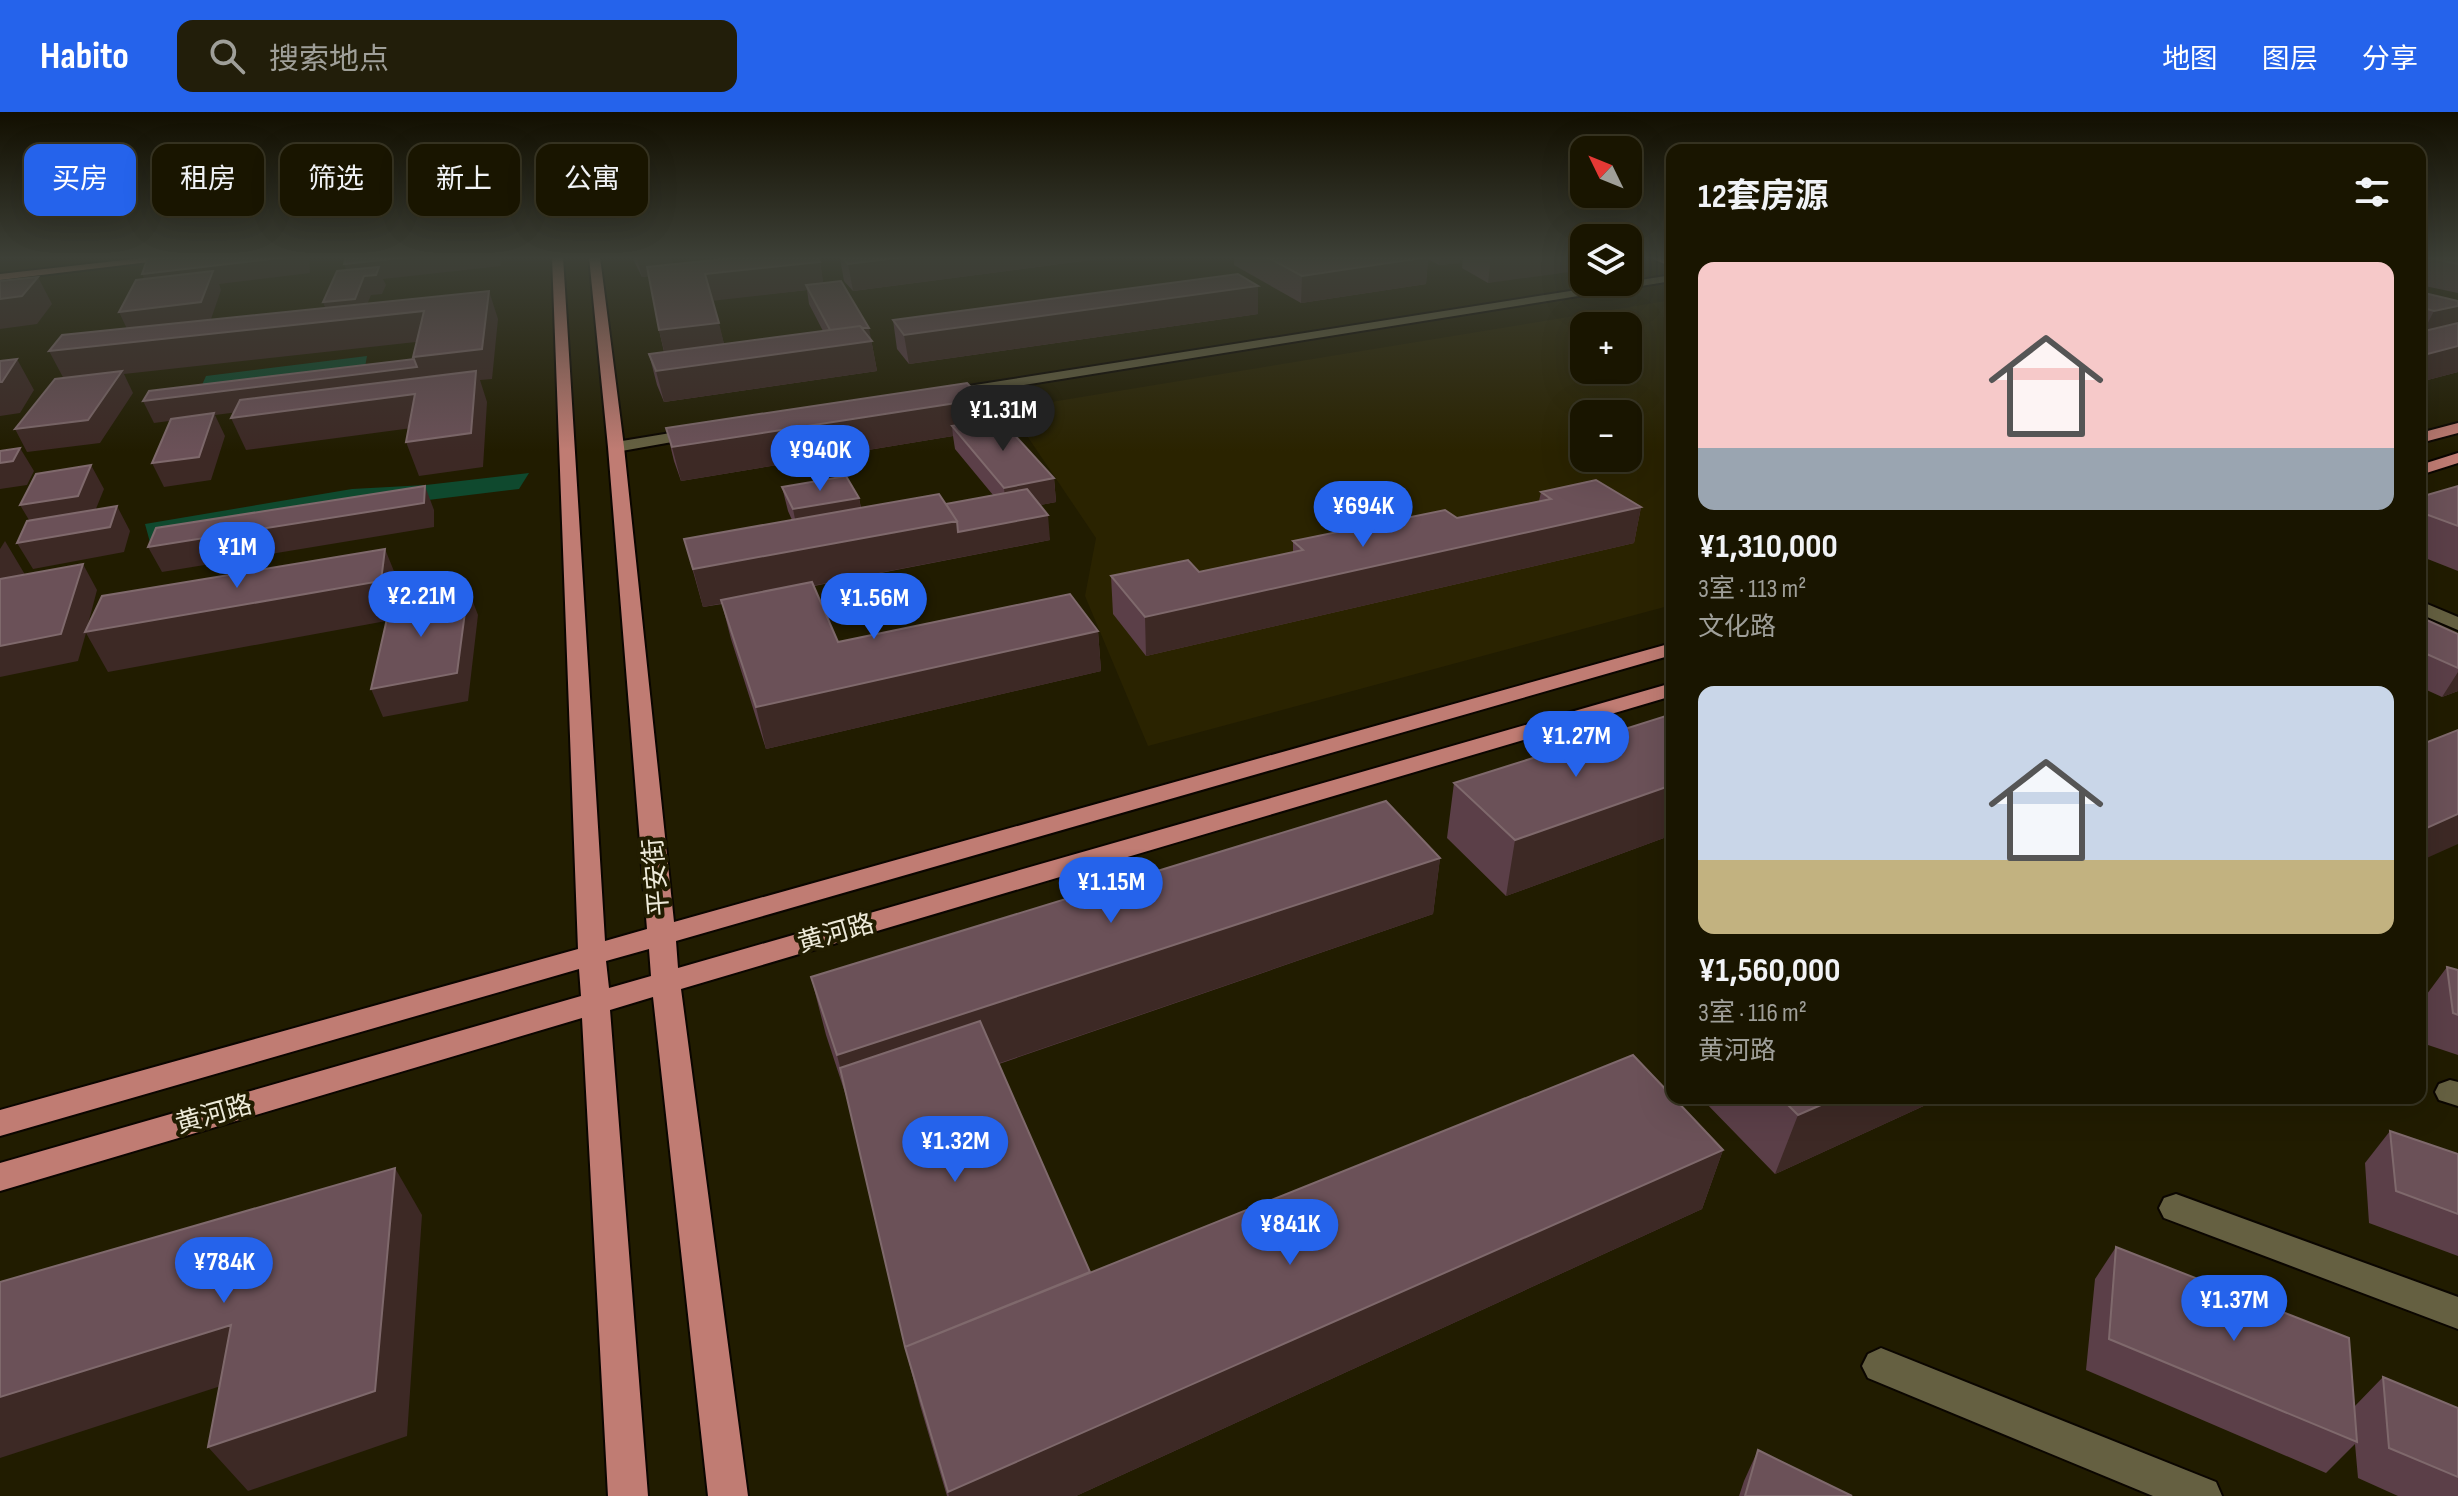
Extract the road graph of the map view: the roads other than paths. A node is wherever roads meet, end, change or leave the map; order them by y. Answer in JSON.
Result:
{"nodes":[{"id":1,"x":560,"y":322,"type":"edge"},
{"id":2,"x":601,"y":322,"type":"edge"},
{"id":3,"x":1398,"y":322,"type":"edge"},
{"id":4,"x":931,"y":396,"type":"edge"},
{"id":5,"x":2458,"y":428,"type":"edge"},
{"id":6,"x":711,"y":431,"type":"edge"},
{"id":7,"x":2426,"y":436,"type":"edge"},
{"id":8,"x":616,"y":447,"type":"junction"},
{"id":9,"x":2458,"y":458,"type":"edge"},
{"id":10,"x":2426,"y":468,"type":"edge"},
{"id":11,"x":2426,"y":610,"type":"edge"},
{"id":12,"x":2458,"y":624,"type":"edge"},
{"id":13,"x":1666,"y":651,"type":"edge"},
{"id":14,"x":1666,"y":691,"type":"edge"},
{"id":15,"x":663,"y":935,"type":"junction"},
{"id":16,"x":592,"y":953,"type":"junction"},
{"id":17,"x":666,"y":984,"type":"junction"},
{"id":18,"x":597,"y":1005,"type":"junction"},
{"id":19,"x":0,"y":1123,"type":"edge"},
{"id":20,"x":0,"y":1177,"type":"edge"},
{"id":21,"x":2176,"y":1208,"type":"dead end"},
{"id":22,"x":2458,"y":1313,"type":"edge"},
{"id":23,"x":1881,"y":1366,"type":"dead end"},
{"id":24,"x":628,"y":1496,"type":"edge"},
{"id":25,"x":728,"y":1496,"type":"edge"},
{"id":26,"x":2202,"y":1496,"type":"edge"}],
"edges":[{"from":1,"to":16,"type":"main road"},
{"from":2,"to":8,"type":"main road","name":"平安街"},
{"from":3,"to":4,"type":"street"},
{"from":5,"to":7,"type":"main road"},
{"from":6,"to":8,"type":"street"},
{"from":8,"to":15,"type":"main road","name":"平安街"},
{"from":9,"to":10,"type":"main road"},
{"from":11,"to":12,"type":"street"},
{"from":13,"to":15,"type":"main road","name":"黄河路"},
{"from":14,"to":17,"type":"main road","name":"黄河路"},
{"from":15,"to":16,"type":"main road","name":"黄河路"},
{"from":15,"to":17,"type":"main road","name":"平安街"},
{"from":16,"to":18,"type":"main road"},
{"from":16,"to":19,"type":"main road","name":"黄河路"},
{"from":17,"to":18,"type":"main road","name":"黄河路"},
{"from":17,"to":25,"type":"main road","name":"平安街"},
{"from":18,"to":20,"type":"main road","name":"黄河路"},
{"from":18,"to":24,"type":"main road"},
{"from":21,"to":22,"type":"street"},
{"from":23,"to":26,"type":"street"}]}
